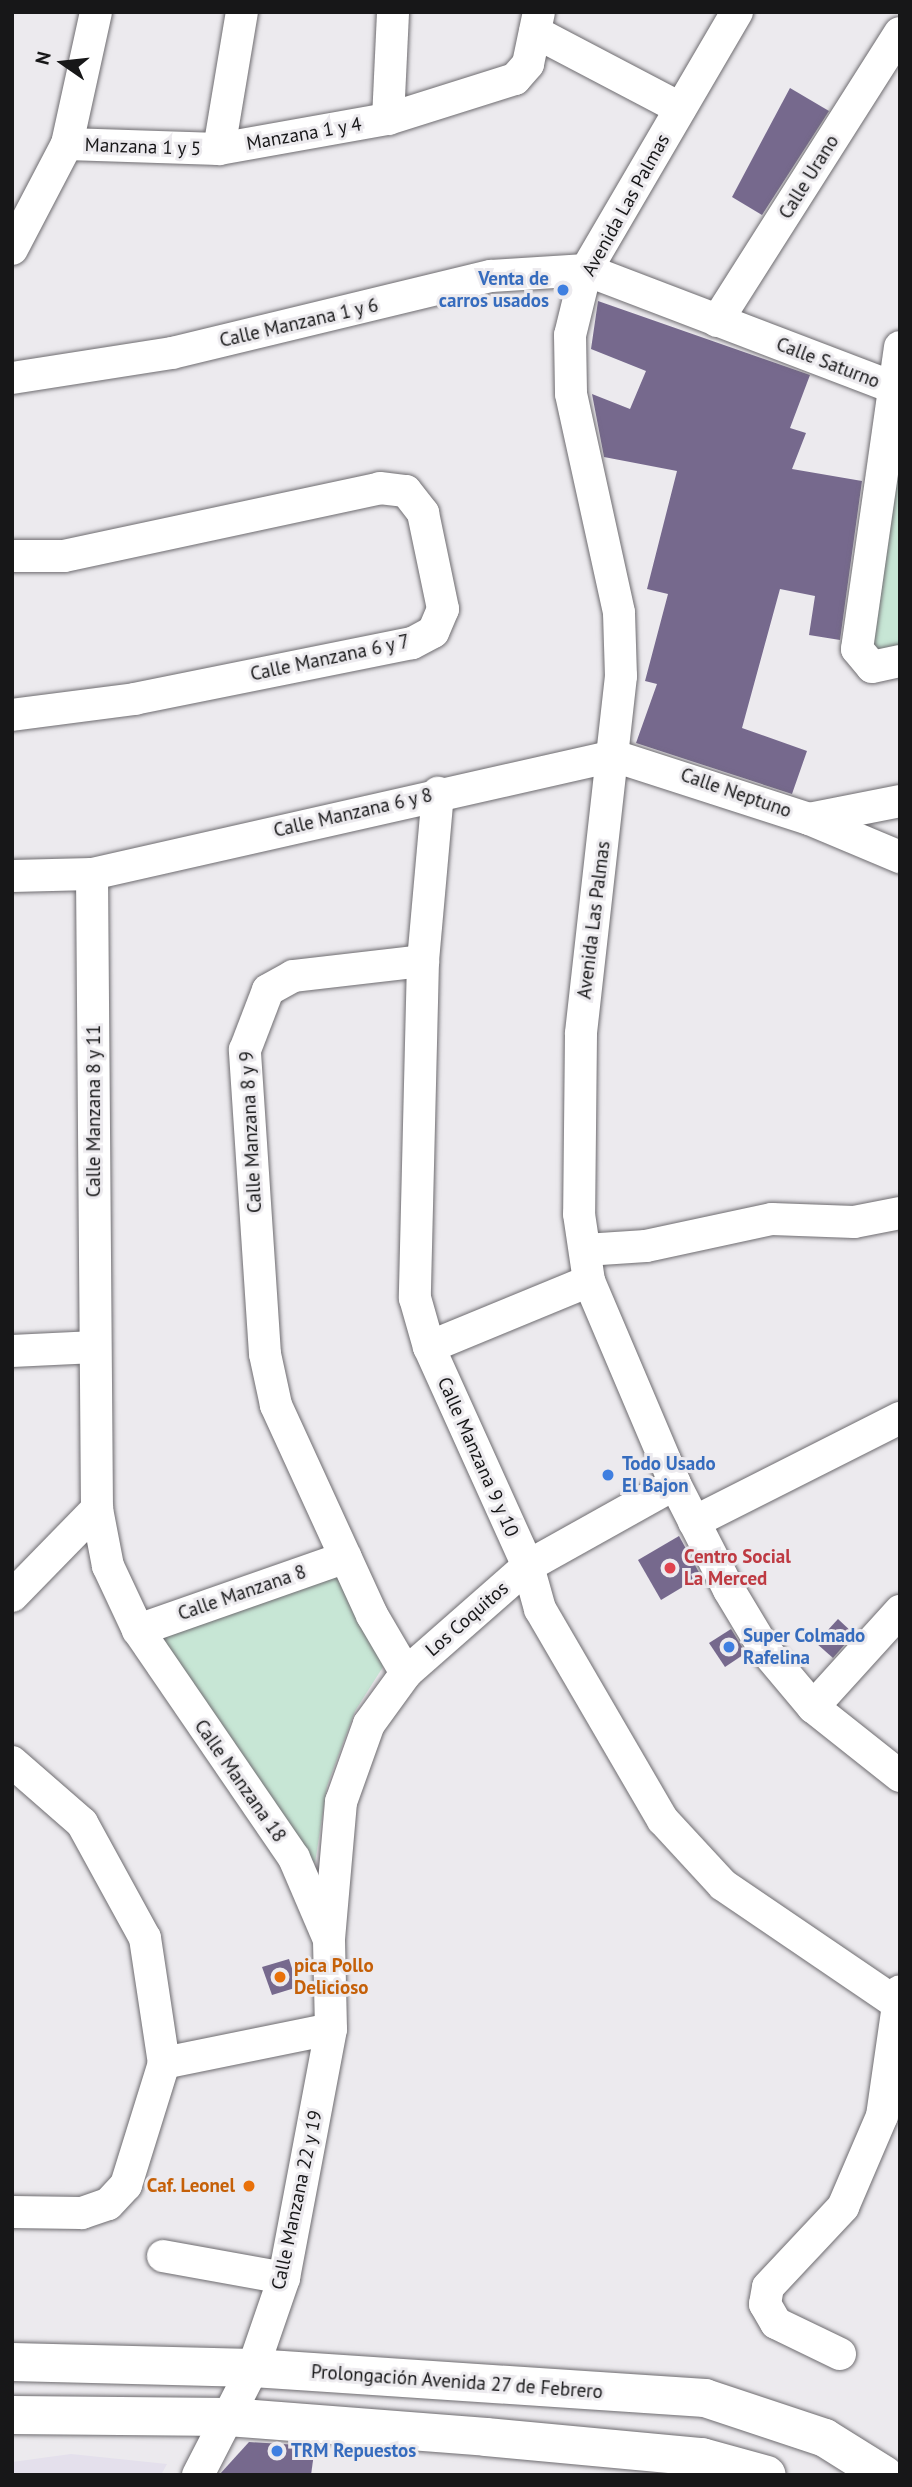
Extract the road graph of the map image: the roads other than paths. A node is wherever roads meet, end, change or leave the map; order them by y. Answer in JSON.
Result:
{"nodes":[{"id":1,"x":96,"y":12,"type":"edge"},
{"id":2,"x":242,"y":12,"type":"edge"},
{"id":3,"x":393,"y":12,"type":"edge"},
{"id":4,"x":737,"y":12,"type":"edge"},
{"id":5,"x":537,"y":22,"type":"edge"},
{"id":6,"x":900,"y":33,"type":"edge"},
{"id":7,"x":680,"y":108,"type":"junction"},
{"id":8,"x":388,"y":119,"type":"junction"},
{"id":9,"x":67,"y":144,"type":"junction"},
{"id":10,"x":219,"y":149,"type":"junction"},
{"id":11,"x":12,"y":249,"type":"edge"},
{"id":12,"x":586,"y":270,"type":"junction"},
{"id":13,"x":717,"y":321,"type":"junction"},
{"id":14,"x":900,"y":347,"type":"edge"},
{"id":15,"x":12,"y":379,"type":"edge"},
{"id":16,"x":892,"y":387,"type":"junction"},
{"id":17,"x":12,"y":556,"type":"edge"},
{"id":18,"x":900,"y":661,"type":"edge"},
{"id":19,"x":12,"y":715,"type":"edge"},
{"id":20,"x":614,"y":756,"type":"junction"},
{"id":21,"x":438,"y":793,"type":"junction"},
{"id":22,"x":900,"y":801,"type":"edge"},
{"id":23,"x":809,"y":819,"type":"junction"},
{"id":24,"x":900,"y":857,"type":"edge"},
{"id":25,"x":92,"y":874,"type":"junction"},
{"id":26,"x":12,"y":876,"type":"edge"},
{"id":27,"x":423,"y":961,"type":"junction"},
{"id":28,"x":900,"y":1213,"type":"edge"},
{"id":29,"x":585,"y":1250,"type":"junction"},
{"id":30,"x":589,"y":1281,"type":"junction"},
{"id":31,"x":94,"y":1347,"type":"junction"},
{"id":32,"x":429,"y":1348,"type":"junction"},
{"id":33,"x":12,"y":1351,"type":"edge"},
{"id":34,"x":900,"y":1418,"type":"edge"},
{"id":35,"x":675,"y":1484,"type":"junction"},
{"id":36,"x":97,"y":1509,"type":"junction"},
{"id":37,"x":694,"y":1522,"type":"junction"},
{"id":38,"x":346,"y":1557,"type":"junction"},
{"id":39,"x":528,"y":1566,"type":"junction"},
{"id":40,"x":12,"y":1596,"type":"edge"},
{"id":41,"x":900,"y":1611,"type":"edge"},
{"id":42,"x":138,"y":1630,"type":"junction"},
{"id":43,"x":406,"y":1672,"type":"junction"},
{"id":44,"x":813,"y":1707,"type":"junction"},
{"id":45,"x":12,"y":1762,"type":"edge"},
{"id":46,"x":900,"y":1776,"type":"edge"},
{"id":47,"x":329,"y":1940,"type":"junction"},
{"id":48,"x":897,"y":1996,"type":"edge"},
{"id":49,"x":331,"y":2029,"type":"junction"},
{"id":50,"x":896,"y":2040,"type":"edge"},
{"id":51,"x":164,"y":2063,"type":"junction"},
{"id":52,"x":12,"y":2212,"type":"edge"},
{"id":53,"x":163,"y":2256,"type":"dead end"},
{"id":54,"x":284,"y":2278,"type":"junction"},
{"id":55,"x":840,"y":2354,"type":"dead end"},
{"id":56,"x":12,"y":2362,"type":"edge"},
{"id":57,"x":253,"y":2368,"type":"junction"},
{"id":58,"x":12,"y":2415,"type":"edge"},
{"id":59,"x":228,"y":2417,"type":"junction"},
{"id":60,"x":198,"y":2475,"type":"edge"},
{"id":61,"x":767,"y":2475,"type":"edge"},
{"id":62,"x":884,"y":2475,"type":"edge"}],
"edges":[{"from":1,"to":9,"type":"street"},
{"from":2,"to":10,"type":"street"},
{"from":3,"to":8,"type":"street"},
{"from":4,"to":7,"type":"street","name":"Avenida Las Palmas"},
{"from":5,"to":7,"type":"street"},
{"from":5,"to":8,"type":"street","name":"Manzana 1 y 4"},
{"from":6,"to":13,"type":"street","name":"Calle Urano"},
{"from":7,"to":12,"type":"street","name":"Avenida Las Palmas"},
{"from":8,"to":10,"type":"street","name":"Manzana 1 y 4"},
{"from":9,"to":10,"type":"street","name":"Manzana 1 y 5"},
{"from":9,"to":11,"type":"street"},
{"from":12,"to":13,"type":"street","name":"Calle Saturno"},
{"from":12,"to":15,"type":"street","name":"Calle Manzana 1 y 6"},
{"from":12,"to":20,"type":"street","name":"Avenida Las Palmas"},
{"from":13,"to":16,"type":"street","name":"Calle Saturno"},
{"from":14,"to":16,"type":"street"},
{"from":16,"to":18,"type":"street","name":"Calle Saturno"},
{"from":17,"to":19,"type":"street","name":"Calle Manzana 6 y 7"},
{"from":20,"to":21,"type":"street","name":"Calle Manzana 6 y 8"},
{"from":20,"to":23,"type":"street","name":"Calle Neptuno"},
{"from":20,"to":29,"type":"street","name":"Avenida Las Palmas"},
{"from":21,"to":25,"type":"street","name":"Calle Manzana 6 y 8"},
{"from":21,"to":27,"type":"street"},
{"from":22,"to":23,"type":"street","name":"Calle Neptuno"},
{"from":23,"to":24,"type":"street"},
{"from":25,"to":26,"type":"street","name":"Calle Manzana 6 y 8"},
{"from":25,"to":31,"type":"street","name":"Calle Manzana 8 y 11"},
{"from":27,"to":32,"type":"street"},
{"from":27,"to":38,"type":"street","name":"Calle Manzana 8 y 9"},
{"from":28,"to":29,"type":"street"},
{"from":29,"to":30,"type":"street","name":"Avenida Las Palmas"},
{"from":30,"to":32,"type":"street"},
{"from":30,"to":35,"type":"street","name":"Avenida Las Palmas"},
{"from":31,"to":33,"type":"street"},
{"from":31,"to":36,"type":"street","name":"Calle Manzana 8 y 11"},
{"from":32,"to":39,"type":"street","name":"Calle Manzana 9 y 10"},
{"from":34,"to":37,"type":"street"},
{"from":35,"to":37,"type":"street","name":"Avenida Las Palmas"},
{"from":35,"to":39,"type":"street","name":"Los Coquitos"},
{"from":36,"to":40,"type":"street"},
{"from":36,"to":42,"type":"street","name":"Calle Manzana 18"},
{"from":37,"to":44,"type":"street","name":"Avenida Las Palmas"},
{"from":38,"to":42,"type":"street","name":"Calle Manzana 8"},
{"from":38,"to":43,"type":"street","name":"Calle Manzana 8 y 9"},
{"from":39,"to":43,"type":"street","name":"Los Coquitos"},
{"from":39,"to":48,"type":"street","name":"Calle Manzana 9 y 10"},
{"from":41,"to":44,"type":"street"},
{"from":42,"to":47,"type":"street","name":"Calle Manzana 18"},
{"from":43,"to":47,"type":"street","name":"Los Coquitos"},
{"from":44,"to":46,"type":"street","name":"Avenida Las Palmas"},
{"from":45,"to":51,"type":"street"},
{"from":47,"to":49,"type":"street","name":"Calle Manzana 22 y 19"},
{"from":48,"to":50,"type":"street"},
{"from":49,"to":51,"type":"street"},
{"from":49,"to":54,"type":"street","name":"Calle Manzana 22 y 19"},
{"from":50,"to":55,"type":"street"},
{"from":51,"to":52,"type":"street"},
{"from":53,"to":54,"type":"street"},
{"from":54,"to":57,"type":"street","name":"Calle Manzana 22 y 19"},
{"from":56,"to":57,"type":"main road","name":"Prolongación Avenida 27 de Febrero"},
{"from":57,"to":59,"type":"street","name":"Calle Manzana 22 y 19"},
{"from":57,"to":62,"type":"main road","name":"Prolongación Avenida 27 de Febrero"},
{"from":58,"to":59,"type":"main road"},
{"from":59,"to":60,"type":"street","name":"Calle Manzana 22 y 19"},
{"from":59,"to":61,"type":"main road"}]}
